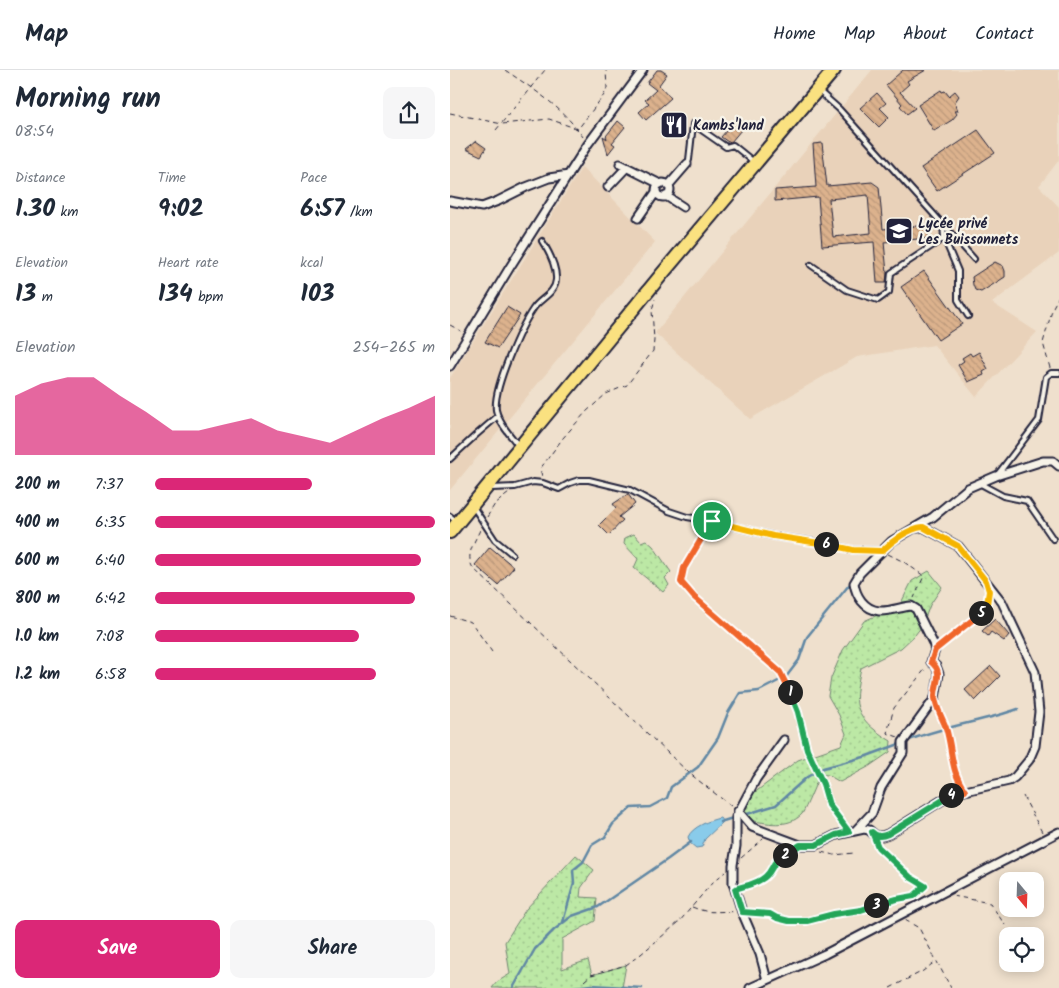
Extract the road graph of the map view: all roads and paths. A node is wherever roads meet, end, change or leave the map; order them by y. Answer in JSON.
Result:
{"nodes":[{"id":1,"x":505,"y":70,"type":"edge"},
{"id":2,"x":545,"y":70,"type":"edge"},
{"id":3,"x":606,"y":70,"type":"edge"},
{"id":4,"x":643,"y":70,"type":"edge"},
{"id":5,"x":834,"y":70,"type":"edge"},
{"id":6,"x":531,"y":88,"type":"junction"},
{"id":7,"x":818,"y":90,"type":"junction"},
{"id":8,"x":450,"y":113,"type":"edge"},
{"id":9,"x":502,"y":124,"type":"junction"},
{"id":10,"x":578,"y":129,"type":"junction"},
{"id":11,"x":496,"y":130,"type":"dead end"},
{"id":12,"x":588,"y":144,"type":"junction"},
{"id":13,"x":756,"y":163,"type":"junction"},
{"id":14,"x":687,"y":164,"type":"joint"},
{"id":15,"x":569,"y":175,"type":"junction"},
{"id":16,"x":660,"y":184,"type":"junction"},
{"id":17,"x":668,"y":186,"type":"junction"},
{"id":18,"x":608,"y":187,"type":"dead end"},
{"id":19,"x":656,"y":192,"type":"junction"},
{"id":20,"x":666,"y":196,"type":"junction"},
{"id":21,"x":450,"y":201,"type":"edge"},
{"id":22,"x":683,"y":207,"type":"dead end"},
{"id":23,"x":638,"y":218,"type":"dead end"},
{"id":24,"x":943,"y":224,"type":"junction"},
{"id":25,"x":944,"y":238,"type":"junction"},
{"id":26,"x":542,"y":241,"type":"dead end"},
{"id":27,"x":974,"y":259,"type":"dead end"},
{"id":28,"x":811,"y":265,"type":"dead end"},
{"id":29,"x":657,"y":292,"type":"dead end"},
{"id":30,"x":1059,"y":296,"type":"edge"},
{"id":31,"x":968,"y":316,"type":"dead end"},
{"id":32,"x":450,"y":325,"type":"edge"},
{"id":33,"x":469,"y":335,"type":"junction"},
{"id":34,"x":450,"y":366,"type":"edge"},
{"id":35,"x":1051,"y":373,"type":"junction"},
{"id":36,"x":1059,"y":373,"type":"edge"},
{"id":37,"x":498,"y":416,"type":"junction"},
{"id":38,"x":520,"y":447,"type":"junction"},
{"id":39,"x":450,"y":459,"type":"edge"},
{"id":40,"x":1056,"y":461,"type":"edge"},
{"id":41,"x":1059,"y":466,"type":"edge"},
{"id":42,"x":996,"y":476,"type":"junction"},
{"id":43,"x":543,"y":483,"type":"junction"},
{"id":44,"x":979,"y":483,"type":"junction"},
{"id":45,"x":515,"y":487,"type":"junction"},
{"id":46,"x":486,"y":488,"type":"junction"},
{"id":47,"x":472,"y":505,"type":"junction"},
{"id":48,"x":712,"y":521,"type":"junction"},
{"id":49,"x":484,"y":522,"type":"junction"},
{"id":50,"x":452,"y":524,"type":"edge"},
{"id":51,"x":917,"y":528,"type":"junction"},
{"id":52,"x":1053,"y":539,"type":"dead end"},
{"id":53,"x":882,"y":551,"type":"junction"},
{"id":54,"x":512,"y":554,"type":"dead end"},
{"id":55,"x":986,"y":581,"type":"junction"},
{"id":56,"x":911,"y":606,"type":"junction"},
{"id":57,"x":450,"y":616,"type":"edge"},
{"id":58,"x":935,"y":650,"type":"junction"},
{"id":59,"x":492,"y":652,"type":"dead end"},
{"id":60,"x":931,"y":662,"type":"junction"},
{"id":61,"x":935,"y":698,"type":"junction"},
{"id":62,"x":906,"y":739,"type":"junction"},
{"id":63,"x":784,"y":740,"type":"dead end"},
{"id":64,"x":965,"y":791,"type":"junction"},
{"id":65,"x":1023,"y":796,"type":"dead end"},
{"id":66,"x":738,"y":811,"type":"junction"},
{"id":67,"x":853,"y":832,"type":"junction"},
{"id":68,"x":872,"y":832,"type":"junction"},
{"id":69,"x":1059,"y":832,"type":"edge"},
{"id":70,"x":769,"y":834,"type":"junction"},
{"id":71,"x":1045,"y":838,"type":"junction"},
{"id":72,"x":800,"y":845,"type":"junction"},
{"id":73,"x":815,"y":851,"type":"dead end"},
{"id":74,"x":854,"y":853,"type":"dead end"},
{"id":75,"x":733,"y":865,"type":"junction"},
{"id":76,"x":925,"y":886,"type":"junction"},
{"id":77,"x":735,"y":889,"type":"junction"},
{"id":78,"x":938,"y":894,"type":"junction"},
{"id":79,"x":692,"y":906,"type":"junction"},
{"id":80,"x":742,"y":912,"type":"junction"},
{"id":81,"x":898,"y":915,"type":"junction"},
{"id":82,"x":1006,"y":925,"type":"dead end"},
{"id":83,"x":937,"y":961,"type":"junction"},
{"id":84,"x":767,"y":980,"type":"junction"},
{"id":85,"x":584,"y":981,"type":"dead end"},
{"id":86,"x":750,"y":988,"type":"edge"},
{"id":87,"x":890,"y":988,"type":"edge"},
{"id":88,"x":951,"y":988,"type":"edge"}],
"edges":[{"from":1,"to":6,"type":"path"},
{"from":2,"to":6,"type":"path"},
{"from":3,"to":10,"type":"path"},
{"from":4,"to":12,"type":"street"},
{"from":5,"to":7,"type":"highway"},
{"from":6,"to":9,"type":"path"},
{"from":6,"to":10,"type":"path"},
{"from":7,"to":13,"type":"highway"},
{"from":7,"to":24,"type":"lane"},
{"from":8,"to":9,"type":"path"},
{"from":9,"to":10,"type":"path"},
{"from":9,"to":11,"type":"path"},
{"from":10,"to":12,"type":"path"},
{"from":12,"to":15,"type":"street"},
{"from":13,"to":14,"type":"lane"},
{"from":13,"to":38,"type":"highway"},
{"from":14,"to":17,"type":"street"},
{"from":15,"to":21,"type":"street"},
{"from":15,"to":33,"type":"street"},
{"from":16,"to":17,"type":"street"},
{"from":16,"to":18,"type":"street"},
{"from":16,"to":19,"type":"street"},
{"from":17,"to":20,"type":"street"},
{"from":19,"to":20,"type":"street"},
{"from":19,"to":23,"type":"street"},
{"from":20,"to":22,"type":"street"},
{"from":24,"to":25,"type":"lane"},
{"from":24,"to":27,"type":"lane"},
{"from":25,"to":28,"type":"lane"},
{"from":25,"to":31,"type":"lane"},
{"from":26,"to":37,"type":"lane"},
{"from":29,"to":43,"type":"path"},
{"from":30,"to":35,"type":"path"},
{"from":32,"to":33,"type":"path"},
{"from":33,"to":34,"type":"street"},
{"from":35,"to":36,"type":"lane"},
{"from":35,"to":42,"type":"lane"},
{"from":37,"to":38,"type":"lane"},
{"from":37,"to":39,"type":"lane"},
{"from":38,"to":46,"type":"highway"},
{"from":40,"to":41,"type":"street"},
{"from":40,"to":42,"type":"street"},
{"from":42,"to":44,"type":"street"},
{"from":43,"to":45,"type":"lane"},
{"from":43,"to":48,"type":"lane"},
{"from":44,"to":51,"type":"street"},
{"from":44,"to":52,"type":"lane"},
{"from":45,"to":46,"type":"lane"},
{"from":45,"to":49,"type":"path"},
{"from":46,"to":47,"type":"highway"},
{"from":47,"to":49,"type":"lane"},
{"from":47,"to":50,"type":"highway"},
{"from":48,"to":53,"type":"lane"},
{"from":48,"to":67,"type":"path"},
{"from":49,"to":54,"type":"lane"},
{"from":49,"to":66,"type":"path"},
{"from":51,"to":53,"type":"street"},
{"from":51,"to":55,"type":"street"},
{"from":53,"to":56,"type":"path"},
{"from":53,"to":56,"type":"street"},
{"from":55,"to":58,"type":"path"},
{"from":55,"to":64,"type":"street"},
{"from":56,"to":58,"type":"street"},
{"from":57,"to":59,"type":"path"},
{"from":58,"to":60,"type":"street"},
{"from":60,"to":61,"type":"street"},
{"from":60,"to":62,"type":"path"},
{"from":61,"to":62,"type":"street"},
{"from":61,"to":64,"type":"path"},
{"from":62,"to":67,"type":"street"},
{"from":63,"to":66,"type":"street"},
{"from":64,"to":68,"type":"street"},
{"from":65,"to":71,"type":"path"},
{"from":66,"to":70,"type":"street"},
{"from":66,"to":75,"type":"street"},
{"from":67,"to":68,"type":"street"},
{"from":67,"to":72,"type":"street"},
{"from":68,"to":76,"type":"path"},
{"from":69,"to":71,"type":"street"},
{"from":70,"to":72,"type":"street"},
{"from":70,"to":75,"type":"path"},
{"from":71,"to":78,"type":"street"},
{"from":72,"to":77,"type":"path"},
{"from":73,"to":74,"type":"path"},
{"from":75,"to":77,"type":"street"},
{"from":75,"to":79,"type":"path"},
{"from":76,"to":78,"type":"path"},
{"from":76,"to":80,"type":"path"},
{"from":77,"to":80,"type":"street"},
{"from":78,"to":81,"type":"street"},
{"from":78,"to":82,"type":"path"},
{"from":79,"to":80,"type":"path"},
{"from":79,"to":85,"type":"path"},
{"from":80,"to":84,"type":"street"},
{"from":81,"to":83,"type":"path"},
{"from":81,"to":84,"type":"street"},
{"from":83,"to":87,"type":"path"},
{"from":83,"to":88,"type":"path"},
{"from":84,"to":86,"type":"street"}]}
